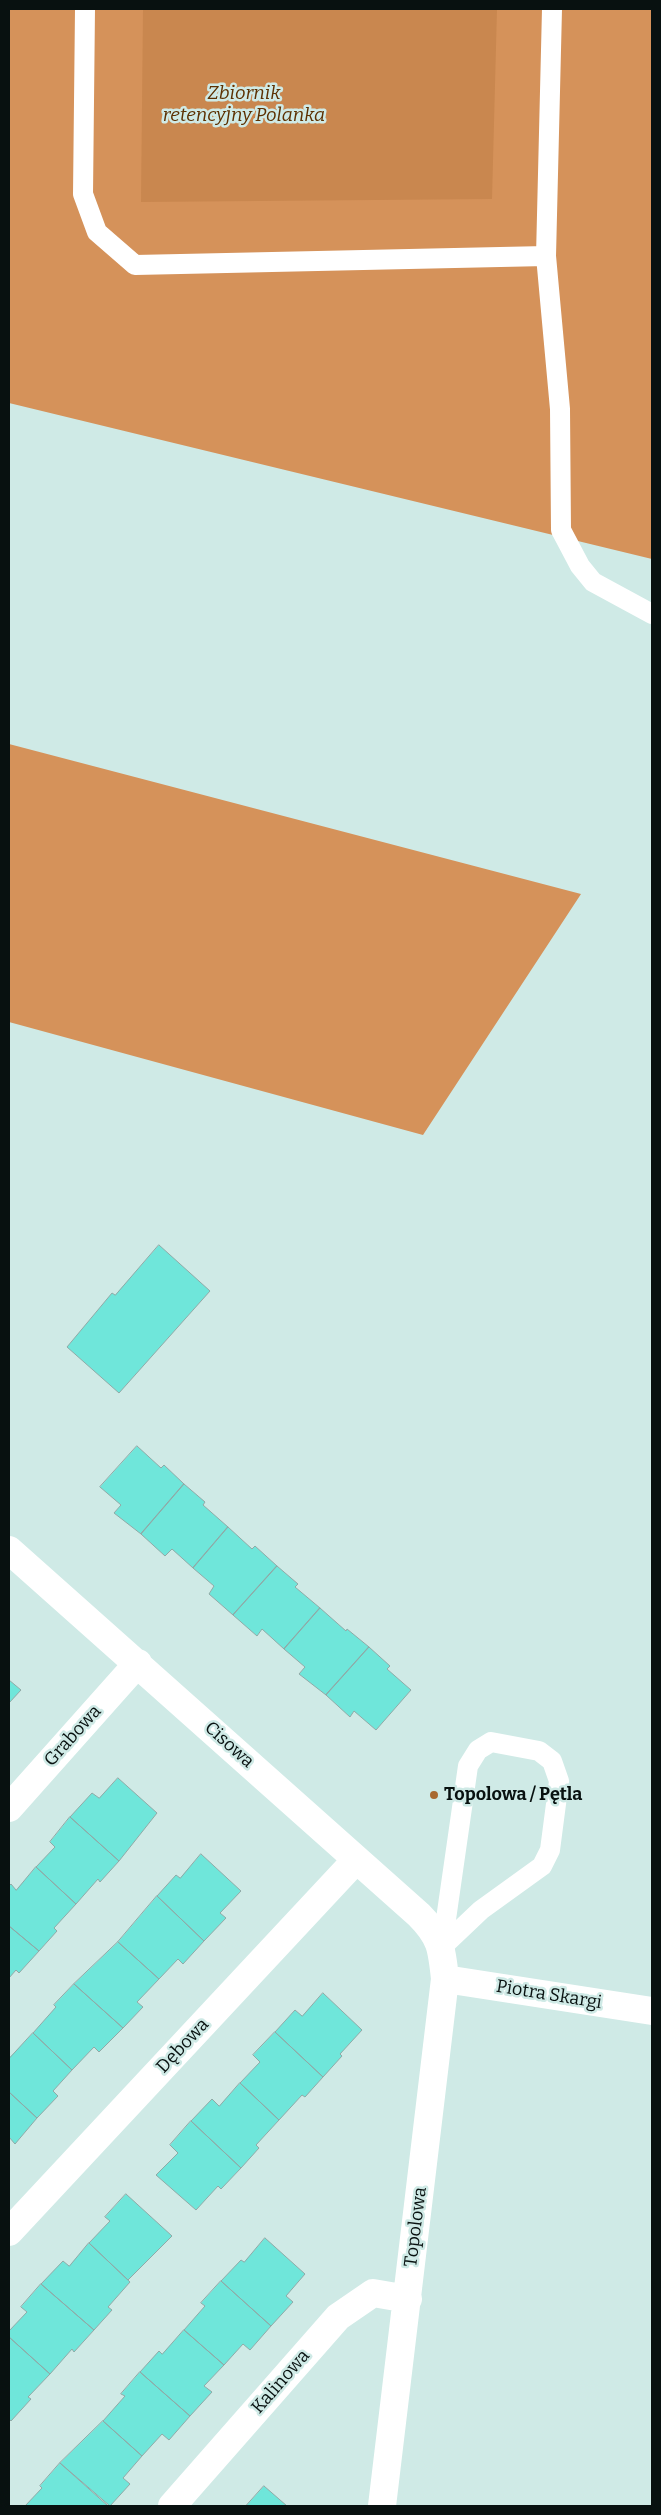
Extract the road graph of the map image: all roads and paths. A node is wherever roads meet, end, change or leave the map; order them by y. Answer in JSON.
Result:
{"nodes":[{"id":1,"x":85,"y":9,"type":"edge"},
{"id":2,"x":552,"y":9,"type":"edge"},
{"id":3,"x":546,"y":256,"type":"junction"},
{"id":4,"x":652,"y":614,"type":"edge"},
{"id":5,"x":9,"y":1550,"type":"edge"},
{"id":6,"x":138,"y":1663,"type":"junction"},
{"id":7,"x":9,"y":1808,"type":"edge"},
{"id":8,"x":356,"y":1860,"type":"junction"},
{"id":9,"x":442,"y":1946,"type":"junction"},
{"id":10,"x":445,"y":1978,"type":"junction"},
{"id":11,"x":652,"y":2011,"type":"edge"},
{"id":12,"x":9,"y":2232,"type":"edge"},
{"id":13,"x":408,"y":2299,"type":"junction"},
{"id":14,"x":172,"y":2506,"type":"edge"},
{"id":15,"x":382,"y":2506,"type":"edge"}],
"edges":[{"from":1,"to":3,"type":"lane"},
{"from":2,"to":3,"type":"lane"},
{"from":3,"to":4,"type":"lane"},
{"from":5,"to":6,"type":"street","name":"Cisowa"},
{"from":6,"to":7,"type":"street","name":"Grabowa"},
{"from":6,"to":8,"type":"street","name":"Cisowa"},
{"from":8,"to":9,"type":"street","name":"Cisowa"},
{"from":8,"to":12,"type":"street","name":"Dębowa"},
{"from":9,"to":9,"type":"lane","name":"Topolowa"},
{"from":9,"to":10,"type":"street","name":"Topolowa"},
{"from":10,"to":11,"type":"street","name":"Piotra Skargi"},
{"from":10,"to":13,"type":"street","name":"Topolowa"},
{"from":13,"to":14,"type":"street","name":"Kalinowa"},
{"from":13,"to":15,"type":"street","name":"Topolowa"}]}
